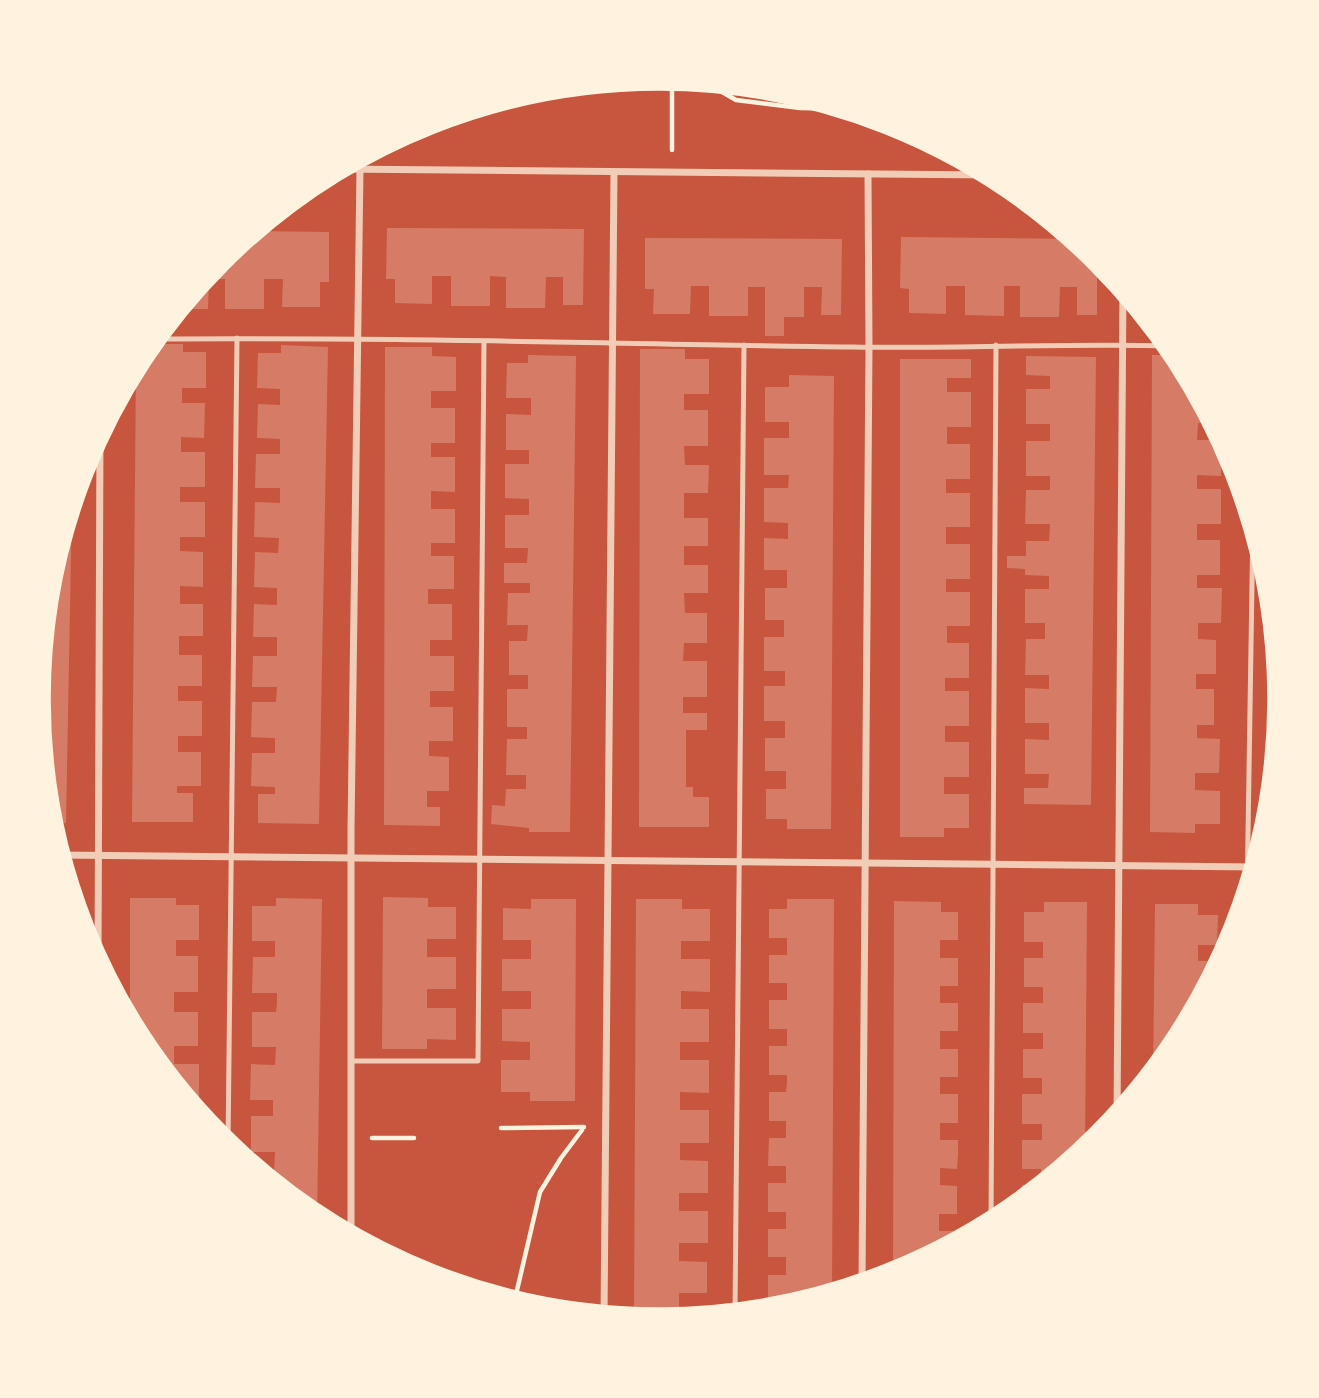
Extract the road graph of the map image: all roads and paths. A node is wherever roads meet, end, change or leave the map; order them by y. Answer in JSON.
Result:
{"nodes":[{"id":1,"x":672,"y":89,"type":"edge"},
{"id":2,"x":723,"y":92,"type":"edge"},
{"id":3,"x":815,"y":108,"type":"edge"},
{"id":4,"x":356,"y":169,"type":"edge"},
{"id":5,"x":360,"y":169,"type":"junction"},
{"id":6,"x":614,"y":172,"type":"junction"},
{"id":7,"x":672,"y":173,"type":"junction"},
{"id":8,"x":868,"y":174,"type":"junction"},
{"id":9,"x":973,"y":175,"type":"edge"},
{"id":10,"x":1123,"y":302,"type":"edge"},
{"id":11,"x":237,"y":338,"type":"junction"},
{"id":12,"x":167,"y":339,"type":"edge"},
{"id":13,"x":358,"y":341,"type":"junction"},
{"id":14,"x":484,"y":342,"type":"junction"},
{"id":15,"x":612,"y":342,"type":"junction"},
{"id":16,"x":744,"y":345,"type":"junction"},
{"id":17,"x":996,"y":345,"type":"junction"},
{"id":18,"x":1122,"y":345,"type":"junction"},
{"id":19,"x":1157,"y":346,"type":"edge"},
{"id":20,"x":869,"y":347,"type":"junction"},
{"id":21,"x":100,"y":455,"type":"edge"},
{"id":22,"x":1252,"y":556,"type":"edge"},
{"id":23,"x":70,"y":856,"type":"edge"},
{"id":24,"x":99,"y":856,"type":"junction"},
{"id":25,"x":230,"y":857,"type":"junction"},
{"id":26,"x":351,"y":858,"type":"junction"},
{"id":27,"x":480,"y":859,"type":"junction"},
{"id":28,"x":607,"y":860,"type":"junction"},
{"id":29,"x":738,"y":862,"type":"junction"},
{"id":30,"x":865,"y":863,"type":"junction"},
{"id":31,"x":993,"y":864,"type":"junction"},
{"id":32,"x":1247,"y":864,"type":"edge"},
{"id":33,"x":1120,"y":865,"type":"junction"},
{"id":34,"x":1247,"y":867,"type":"edge"},
{"id":35,"x":98,"y":940,"type":"edge"},
{"id":36,"x":351,"y":1061,"type":"junction"},
{"id":37,"x":1116,"y":1104,"type":"edge"},
{"id":38,"x":584,"y":1127,"type":"junction"},
{"id":39,"x":605,"y":1127,"type":"junction"},
{"id":40,"x":501,"y":1128,"type":"dead end"},
{"id":41,"x":228,"y":1131,"type":"edge"},
{"id":42,"x":351,"y":1138,"type":"junction"},
{"id":43,"x":414,"y":1138,"type":"dead end"},
{"id":44,"x":991,"y":1212,"type":"edge"},
{"id":45,"x":351,"y":1226,"type":"edge"},
{"id":46,"x":862,"y":1275,"type":"edge"},
{"id":47,"x":516,"y":1293,"type":"edge"},
{"id":48,"x":735,"y":1304,"type":"edge"},
{"id":49,"x":604,"y":1306,"type":"edge"}],
"edges":[{"from":1,"to":7,"type":"path"},
{"from":2,"to":3,"type":"path"},
{"from":4,"to":5,"type":"street"},
{"from":5,"to":6,"type":"street"},
{"from":5,"to":13,"type":"street"},
{"from":6,"to":7,"type":"street"},
{"from":6,"to":15,"type":"street"},
{"from":7,"to":8,"type":"street"},
{"from":8,"to":9,"type":"street"},
{"from":8,"to":20,"type":"street"},
{"from":10,"to":18,"type":"street"},
{"from":11,"to":12,"type":"lane"},
{"from":11,"to":13,"type":"lane"},
{"from":11,"to":25,"type":"lane"},
{"from":13,"to":14,"type":"lane"},
{"from":13,"to":26,"type":"street"},
{"from":14,"to":15,"type":"lane"},
{"from":14,"to":27,"type":"lane"},
{"from":15,"to":16,"type":"lane"},
{"from":15,"to":28,"type":"street"},
{"from":16,"to":20,"type":"lane"},
{"from":16,"to":29,"type":"lane"},
{"from":17,"to":18,"type":"lane"},
{"from":17,"to":20,"type":"lane"},
{"from":17,"to":31,"type":"lane"},
{"from":18,"to":19,"type":"lane"},
{"from":18,"to":33,"type":"street"},
{"from":20,"to":30,"type":"street"},
{"from":21,"to":24,"type":"street"},
{"from":22,"to":32,"type":"lane"},
{"from":23,"to":24,"type":"street"},
{"from":24,"to":25,"type":"street"},
{"from":24,"to":35,"type":"street"},
{"from":25,"to":26,"type":"street"},
{"from":25,"to":41,"type":"lane"},
{"from":26,"to":27,"type":"street"},
{"from":26,"to":36,"type":"street"},
{"from":27,"to":28,"type":"street"},
{"from":27,"to":36,"type":"lane"},
{"from":28,"to":29,"type":"street"},
{"from":28,"to":39,"type":"street"},
{"from":29,"to":30,"type":"street"},
{"from":29,"to":48,"type":"lane"},
{"from":30,"to":31,"type":"street"},
{"from":30,"to":46,"type":"street"},
{"from":31,"to":33,"type":"street"},
{"from":31,"to":44,"type":"lane"},
{"from":33,"to":34,"type":"street"},
{"from":33,"to":37,"type":"street"},
{"from":36,"to":42,"type":"street"},
{"from":38,"to":39,"type":"path"},
{"from":38,"to":40,"type":"path"},
{"from":38,"to":47,"type":"path"},
{"from":39,"to":49,"type":"street"},
{"from":42,"to":43,"type":"path"},
{"from":42,"to":45,"type":"street"}]}
